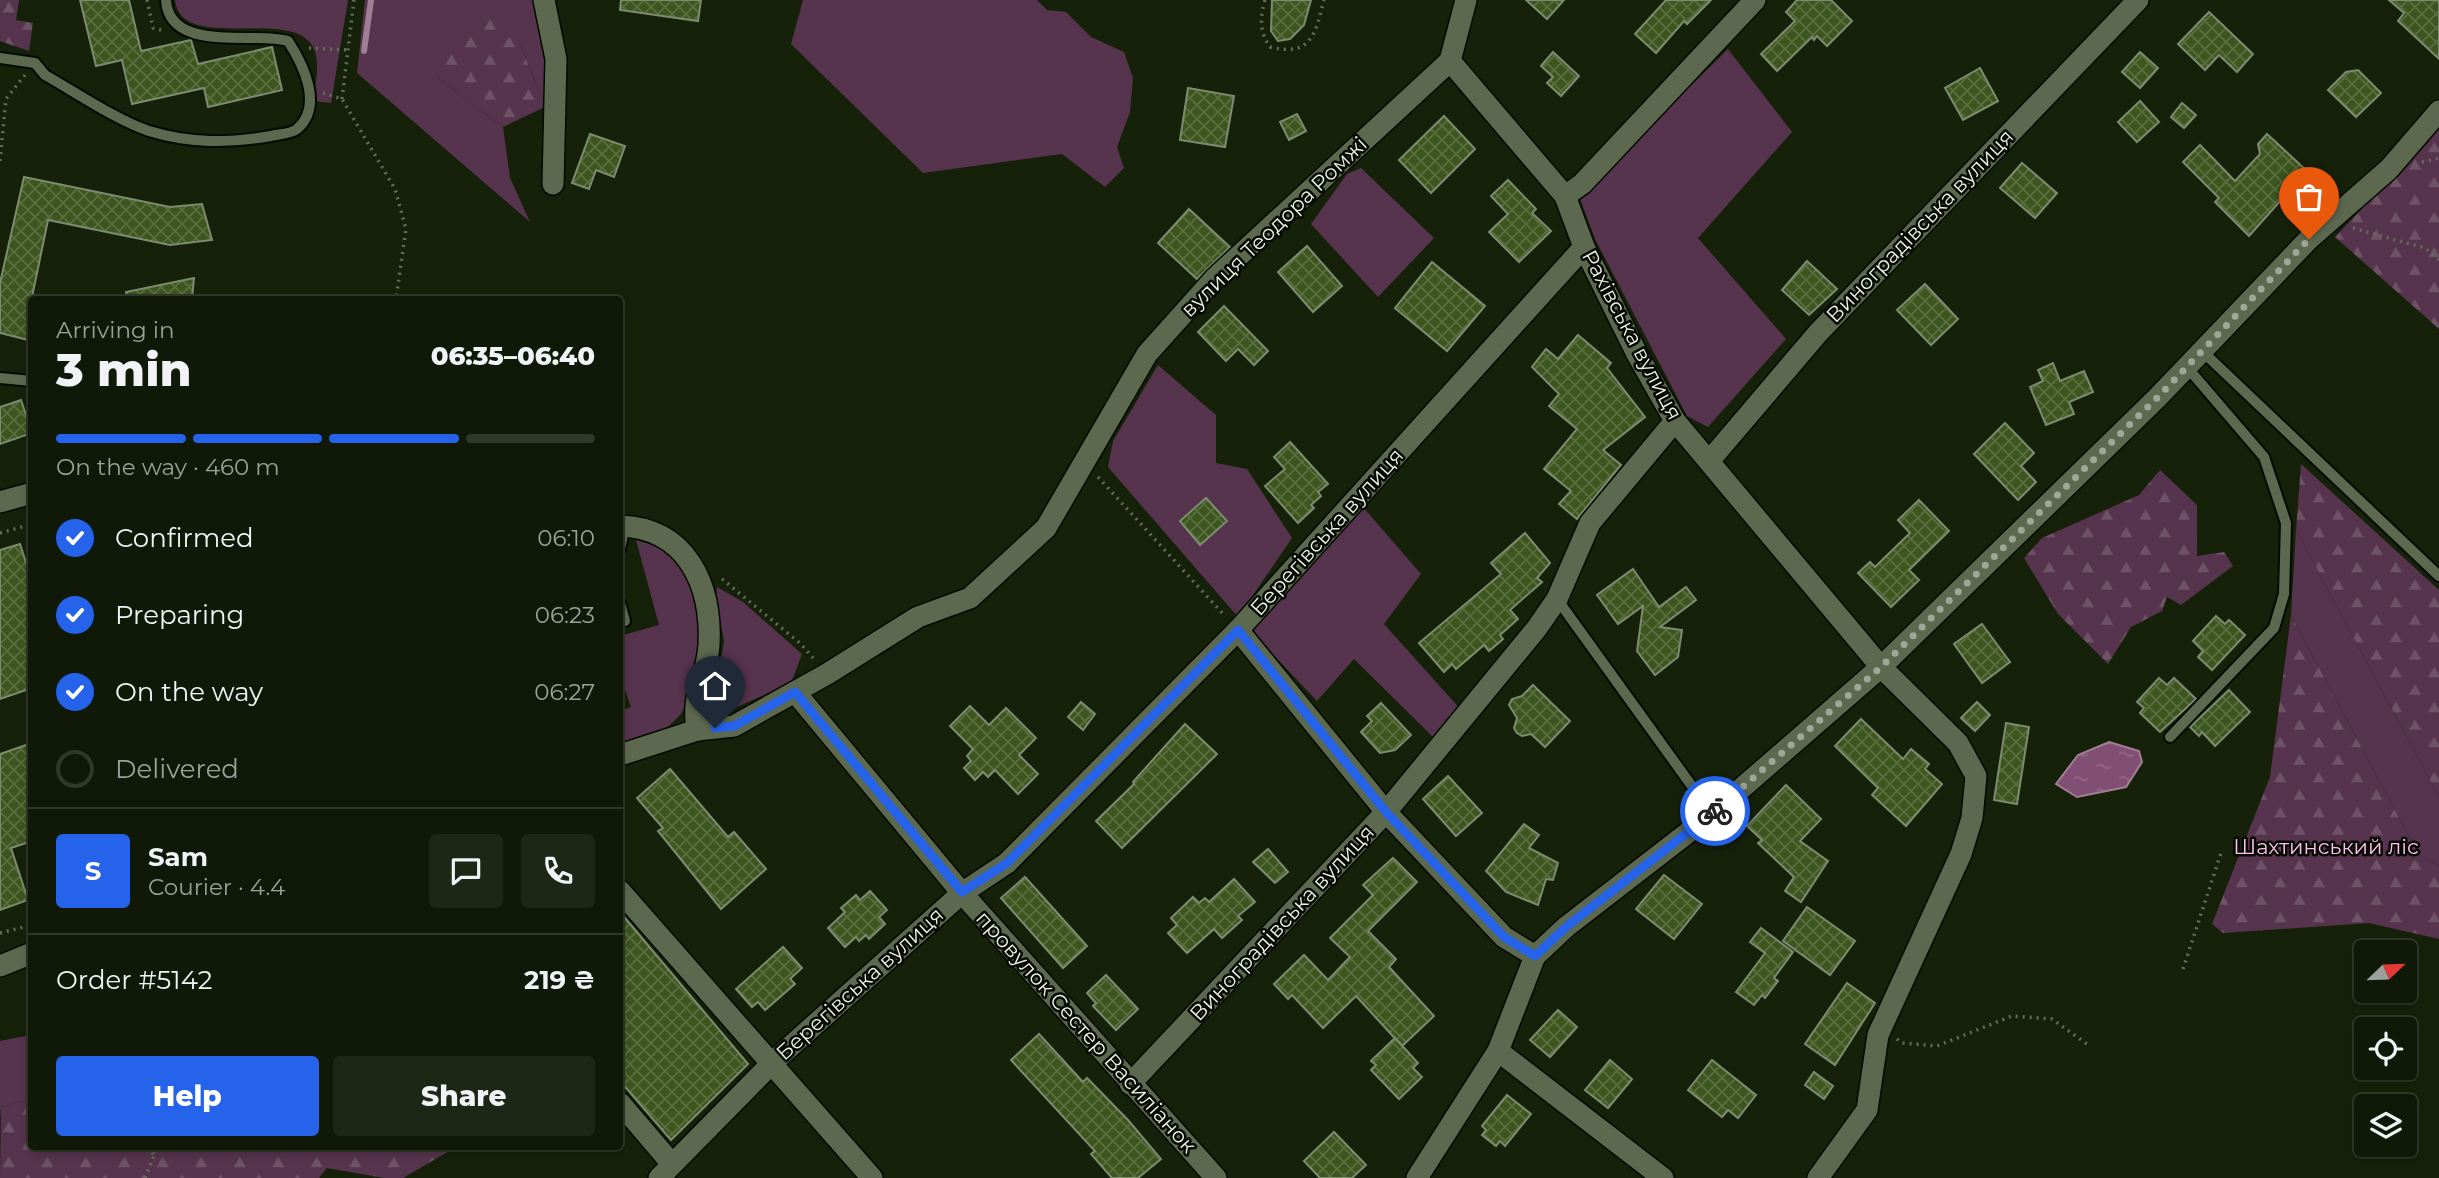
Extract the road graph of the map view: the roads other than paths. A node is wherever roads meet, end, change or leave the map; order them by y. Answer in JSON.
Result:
{"nodes":[{"id":1,"x":166,"y":0,"type":"edge"},
{"id":2,"x":544,"y":0,"type":"edge"},
{"id":3,"x":1466,"y":0,"type":"edge"},
{"id":4,"x":1755,"y":0,"type":"edge"},
{"id":5,"x":2138,"y":0,"type":"edge"},
{"id":6,"x":0,"y":58,"type":"edge"},
{"id":7,"x":1450,"y":61,"type":"junction"},
{"id":8,"x":2439,"y":111,"type":"edge"},
{"id":9,"x":552,"y":184,"type":"dead end"},
{"id":10,"x":1566,"y":196,"type":"junction"},
{"id":11,"x":1584,"y":247,"type":"junction"},
{"id":12,"x":2202,"y":351,"type":"junction"},
{"id":13,"x":2186,"y":366,"type":"junction"},
{"id":14,"x":0,"y":378,"type":"edge"},
{"id":15,"x":28,"y":381,"type":"edge"},
{"id":16,"x":1675,"y":421,"type":"junction"},
{"id":17,"x":1710,"y":460,"type":"junction"},
{"id":18,"x":28,"y":494,"type":"edge"},
{"id":19,"x":0,"y":502,"type":"edge"},
{"id":20,"x":623,"y":526,"type":"edge"},
{"id":21,"x":2439,"y":576,"type":"edge"},
{"id":22,"x":1557,"y":599,"type":"junction"},
{"id":23,"x":623,"y":614,"type":"edge"},
{"id":24,"x":625,"y":621,"type":"dead end"},
{"id":25,"x":1238,"y":630,"type":"junction"},
{"id":26,"x":1881,"y":667,"type":"junction"},
{"id":27,"x":795,"y":692,"type":"junction"},
{"id":28,"x":697,"y":730,"type":"junction"},
{"id":29,"x":2170,"y":737,"type":"dead end"},
{"id":30,"x":623,"y":754,"type":"edge"},
{"id":31,"x":1386,"y":812,"type":"junction"},
{"id":32,"x":1712,"y":814,"type":"junction"},
{"id":33,"x":962,"y":892,"type":"junction"},
{"id":34,"x":623,"y":894,"type":"edge"},
{"id":35,"x":28,"y":955,"type":"edge"},
{"id":36,"x":1535,"y":956,"type":"junction"},
{"id":37,"x":0,"y":966,"type":"edge"},
{"id":38,"x":1498,"y":1051,"type":"junction"},
{"id":39,"x":773,"y":1062,"type":"junction"},
{"id":40,"x":1130,"y":1084,"type":"junction"},
{"id":41,"x":623,"y":1108,"type":"edge"},
{"id":42,"x":665,"y":1171,"type":"edge"},
{"id":43,"x":872,"y":1178,"type":"edge"},
{"id":44,"x":1216,"y":1178,"type":"edge"},
{"id":45,"x":1417,"y":1178,"type":"edge"},
{"id":46,"x":1663,"y":1178,"type":"edge"},
{"id":47,"x":1818,"y":1178,"type":"edge"}],
"edges":[{"from":1,"to":6,"type":"lane"},
{"from":2,"to":9,"type":"street"},
{"from":3,"to":7,"type":"street"},
{"from":4,"to":10,"type":"street"},
{"from":5,"to":17,"type":"street","name":"Виноградівська вулиця"},
{"from":7,"to":10,"type":"street","name":"Рахівська вулиця"},
{"from":7,"to":27,"type":"street","name":"вулиця Теодора Ромжі"},
{"from":8,"to":12,"type":"street"},
{"from":10,"to":11,"type":"street","name":"Рахівська вулиця"},
{"from":11,"to":16,"type":"street","name":"Рахівська вулиця"},
{"from":11,"to":25,"type":"street","name":"Берегівська вулиця"},
{"from":12,"to":13,"type":"street"},
{"from":12,"to":21,"type":"lane"},
{"from":13,"to":26,"type":"street"},
{"from":13,"to":29,"type":"lane"},
{"from":14,"to":15,"type":"lane"},
{"from":16,"to":17,"type":"street","name":"Рахівська вулиця"},
{"from":16,"to":22,"type":"street","name":"Виноградівська вулиця"},
{"from":17,"to":26,"type":"street","name":"Рахівська вулиця"},
{"from":18,"to":19,"type":"street"},
{"from":20,"to":28,"type":"street"},
{"from":22,"to":31,"type":"street","name":"Виноградівська вулиця"},
{"from":22,"to":32,"type":"lane"},
{"from":23,"to":24,"type":"lane"},
{"from":25,"to":31,"type":"street"},
{"from":25,"to":33,"type":"street","name":"Берегівська вулиця"},
{"from":26,"to":32,"type":"street"},
{"from":26,"to":47,"type":"street","name":"Рахівська вулиця"},
{"from":27,"to":28,"type":"street","name":"вулиця Теодора Ромжі"},
{"from":27,"to":33,"type":"street","name":"провулок Сестер Василіанок"},
{"from":28,"to":30,"type":"street","name":"вулиця Теодора Ромжі"},
{"from":31,"to":36,"type":"street"},
{"from":31,"to":40,"type":"street","name":"Виноградівська вулиця"},
{"from":32,"to":36,"type":"street"},
{"from":33,"to":39,"type":"street","name":"Берегівська вулиця"},
{"from":33,"to":40,"type":"street","name":"провулок Сестер Василіанок"},
{"from":34,"to":39,"type":"street"},
{"from":35,"to":37,"type":"street"},
{"from":36,"to":38,"type":"street"},
{"from":38,"to":45,"type":"street"},
{"from":38,"to":46,"type":"street"},
{"from":39,"to":42,"type":"street","name":"Берегівська вулиця"},
{"from":39,"to":43,"type":"street"},
{"from":40,"to":44,"type":"street","name":"провулок Сестер Василіанок"},
{"from":41,"to":42,"type":"street"}]}
